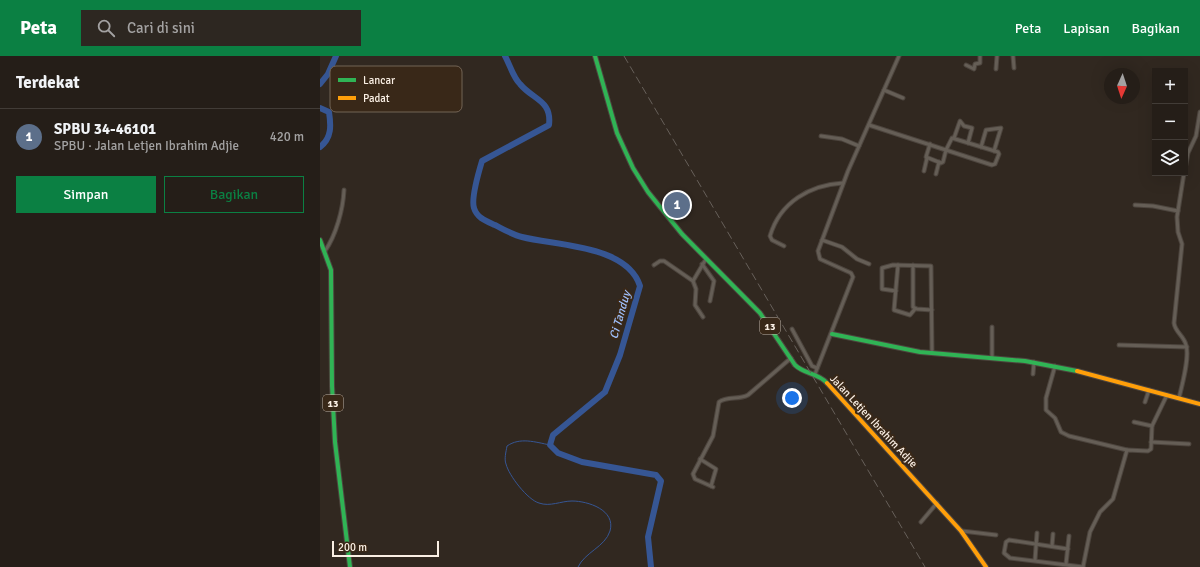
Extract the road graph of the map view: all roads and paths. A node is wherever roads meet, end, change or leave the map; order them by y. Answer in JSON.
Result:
{"nodes":[{"id":1,"x":595,"y":56,"type":"edge"},
{"id":2,"x":899,"y":56,"type":"edge"},
{"id":3,"x":980,"y":56,"type":"edge"},
{"id":4,"x":997,"y":56,"type":"edge"},
{"id":5,"x":1013,"y":56,"type":"edge"},
{"id":6,"x":966,"y":65,"type":"dead end"},
{"id":7,"x":1014,"y":68,"type":"dead end"},
{"id":8,"x":996,"y":69,"type":"dead end"},
{"id":9,"x":884,"y":90,"type":"junction"},
{"id":10,"x":903,"y":98,"type":"dead end"},
{"id":11,"x":1200,"y":112,"type":"edge"},
{"id":12,"x":869,"y":125,"type":"junction"},
{"id":13,"x":820,"y":136,"type":"dead end"},
{"id":14,"x":954,"y":138,"type":"junction"},
{"id":15,"x":968,"y":143,"type":"junction"},
{"id":16,"x":930,"y":144,"type":"junction"},
{"id":17,"x":859,"y":146,"type":"junction"},
{"id":18,"x":981,"y":146,"type":"junction"},
{"id":19,"x":946,"y":150,"type":"junction"},
{"id":20,"x":994,"y":151,"type":"junction"},
{"id":21,"x":1188,"y":154,"type":"edge"},
{"id":22,"x":927,"y":158,"type":"junction"},
{"id":23,"x":940,"y":162,"type":"junction"},
{"id":24,"x":924,"y":171,"type":"dead end"},
{"id":25,"x":936,"y":174,"type":"dead end"},
{"id":26,"x":1184,"y":176,"type":"edge"},
{"id":27,"x":843,"y":183,"type":"junction"},
{"id":28,"x":344,"y":190,"type":"dead end"},
{"id":29,"x":1135,"y":205,"type":"dead end"},
{"id":30,"x":1178,"y":211,"type":"junction"},
{"id":31,"x":320,"y":240,"type":"edge"},
{"id":32,"x":822,"y":240,"type":"junction"},
{"id":33,"x":784,"y":246,"type":"dead end"},
{"id":34,"x":325,"y":251,"type":"junction"},
{"id":35,"x":706,"y":258,"type":"junction"},
{"id":36,"x":702,"y":264,"type":"junction"},
{"id":37,"x":869,"y":264,"type":"dead end"},
{"id":38,"x":654,"y":265,"type":"dead end"},
{"id":39,"x":898,"y":265,"type":"junction"},
{"id":40,"x":913,"y":265,"type":"junction"},
{"id":41,"x":693,"y":281,"type":"junction"},
{"id":42,"x":896,"y":291,"type":"junction"},
{"id":43,"x":710,"y":301,"type":"dead end"},
{"id":44,"x":915,"y":309,"type":"junction"},
{"id":45,"x":932,"y":310,"type":"junction"},
{"id":46,"x":703,"y":317,"type":"dead end"},
{"id":47,"x":992,"y":327,"type":"dead end"},
{"id":48,"x":792,"y":329,"type":"dead end"},
{"id":49,"x":832,"y":334,"type":"junction"},
{"id":50,"x":1119,"y":345,"type":"dead end"},
{"id":51,"x":1186,"y":347,"type":"junction"},
{"id":52,"x":932,"y":353,"type":"junction"},
{"id":53,"x":992,"y":357,"type":"junction"},
{"id":54,"x":791,"y":358,"type":"junction"},
{"id":55,"x":1034,"y":362,"type":"junction"},
{"id":56,"x":1055,"y":366,"type":"junction"},
{"id":57,"x":817,"y":368,"type":"junction"},
{"id":58,"x":816,"y":374,"type":"junction"},
{"id":59,"x":1033,"y":374,"type":"dead end"},
{"id":60,"x":1148,"y":390,"type":"junction"},
{"id":61,"x":1167,"y":395,"type":"junction"},
{"id":62,"x":1179,"y":398,"type":"junction"},
{"id":63,"x":1145,"y":402,"type":"dead end"},
{"id":64,"x":1200,"y":404,"type":"edge"},
{"id":65,"x":1134,"y":422,"type":"dead end"},
{"id":66,"x":1152,"y":426,"type":"junction"},
{"id":67,"x":1152,"y":442,"type":"junction"},
{"id":68,"x":1189,"y":444,"type":"dead end"},
{"id":69,"x":1127,"y":450,"type":"junction"},
{"id":70,"x":700,"y":459,"type":"junction"},
{"id":71,"x":937,"y":503,"type":"junction"},
{"id":72,"x":921,"y":522,"type":"dead end"},
{"id":73,"x":962,"y":531,"type":"junction"},
{"id":74,"x":1037,"y":532,"type":"dead end"},
{"id":75,"x":1053,"y":534,"type":"dead end"},
{"id":76,"x":996,"y":535,"type":"dead end"},
{"id":77,"x":1069,"y":536,"type":"dead end"},
{"id":78,"x":1036,"y":544,"type":"junction"},
{"id":79,"x":1052,"y":546,"type":"junction"},
{"id":80,"x":1068,"y":549,"type":"junction"},
{"id":81,"x":1035,"y":560,"type":"junction"},
{"id":82,"x":1045,"y":561,"type":"junction"},
{"id":83,"x":1066,"y":564,"type":"junction"},
{"id":84,"x":350,"y":567,"type":"edge"},
{"id":85,"x":986,"y":567,"type":"edge"},
{"id":86,"x":1044,"y":567,"type":"edge"},
{"id":87,"x":1083,"y":567,"type":"edge"}],
"edges":[{"from":1,"to":35,"type":"main road","name":"Jalan Letjen Ibrahim Adjie","number":"13"},
{"from":2,"to":9,"type":"street"},
{"from":3,"to":6,"type":"street"},
{"from":4,"to":8,"type":"street"},
{"from":5,"to":7,"type":"street"},
{"from":9,"to":10,"type":"street"},
{"from":9,"to":12,"type":"street"},
{"from":11,"to":21,"type":"street"},
{"from":12,"to":16,"type":"street"},
{"from":12,"to":17,"type":"street"},
{"from":13,"to":17,"type":"street"},
{"from":14,"to":15,"type":"street"},
{"from":14,"to":15,"type":"street"},
{"from":14,"to":19,"type":"street"},
{"from":15,"to":18,"type":"street"},
{"from":16,"to":19,"type":"street"},
{"from":16,"to":22,"type":"street"},
{"from":17,"to":27,"type":"street"},
{"from":18,"to":20,"type":"street"},
{"from":18,"to":20,"type":"street"},
{"from":19,"to":20,"type":"street"},
{"from":19,"to":23,"type":"street"},
{"from":22,"to":23,"type":"street"},
{"from":22,"to":24,"type":"street"},
{"from":23,"to":25,"type":"street"},
{"from":26,"to":30,"type":"street"},
{"from":27,"to":32,"type":"street"},
{"from":27,"to":33,"type":"street"},
{"from":28,"to":34,"type":"street"},
{"from":29,"to":30,"type":"street"},
{"from":30,"to":51,"type":"street"},
{"from":31,"to":34,"type":"main road","number":"13"},
{"from":32,"to":37,"type":"street"},
{"from":32,"to":49,"type":"street"},
{"from":34,"to":84,"type":"main road","number":"13"},
{"from":35,"to":36,"type":"street"},
{"from":35,"to":54,"type":"main road","name":"Jalan Letjen Ibrahim Adjie","number":"13"},
{"from":36,"to":41,"type":"street"},
{"from":36,"to":43,"type":"street"},
{"from":38,"to":41,"type":"street"},
{"from":39,"to":40,"type":"street"},
{"from":39,"to":42,"type":"street"},
{"from":39,"to":42,"type":"street"},
{"from":40,"to":44,"type":"street"},
{"from":40,"to":45,"type":"street"},
{"from":41,"to":46,"type":"street"},
{"from":42,"to":44,"type":"street"},
{"from":44,"to":45,"type":"street"},
{"from":45,"to":52,"type":"street"},
{"from":47,"to":53,"type":"street"},
{"from":48,"to":57,"type":"street"},
{"from":49,"to":52,"type":"main road"},
{"from":49,"to":57,"type":"street"},
{"from":50,"to":51,"type":"street"},
{"from":51,"to":62,"type":"street"},
{"from":52,"to":53,"type":"main road"},
{"from":53,"to":55,"type":"main road"},
{"from":54,"to":58,"type":"main road","name":"Jalan Letjen Ibrahim Adjie","number":"13"},
{"from":54,"to":70,"type":"street"},
{"from":55,"to":56,"type":"main road"},
{"from":55,"to":59,"type":"street"},
{"from":56,"to":60,"type":"main road"},
{"from":56,"to":69,"type":"street"},
{"from":57,"to":58,"type":"street"},
{"from":58,"to":71,"type":"main road","name":"Jalan Letjen Ibrahim Adjie","number":"13"},
{"from":60,"to":61,"type":"main road"},
{"from":60,"to":63,"type":"street"},
{"from":61,"to":62,"type":"main road"},
{"from":61,"to":66,"type":"street"},
{"from":62,"to":64,"type":"main road"},
{"from":65,"to":66,"type":"street"},
{"from":66,"to":67,"type":"street"},
{"from":67,"to":68,"type":"street"},
{"from":67,"to":69,"type":"street"},
{"from":69,"to":87,"type":"street"},
{"from":70,"to":70,"type":"street"},
{"from":71,"to":72,"type":"street"},
{"from":71,"to":73,"type":"main road","name":"Jalan Letjen Ibrahim Adjie","number":"13"},
{"from":73,"to":76,"type":"street"},
{"from":73,"to":85,"type":"main road","name":"Jalan Letjen Ibrahim Adjie","number":"13"},
{"from":74,"to":78,"type":"street"},
{"from":75,"to":79,"type":"street"},
{"from":77,"to":80,"type":"street"},
{"from":78,"to":79,"type":"street"},
{"from":78,"to":81,"type":"street"},
{"from":78,"to":81,"type":"street"},
{"from":79,"to":80,"type":"street"},
{"from":80,"to":83,"type":"street"},
{"from":81,"to":82,"type":"street"},
{"from":82,"to":83,"type":"street"},
{"from":82,"to":86,"type":"street"},
{"from":83,"to":87,"type":"street"}]}
